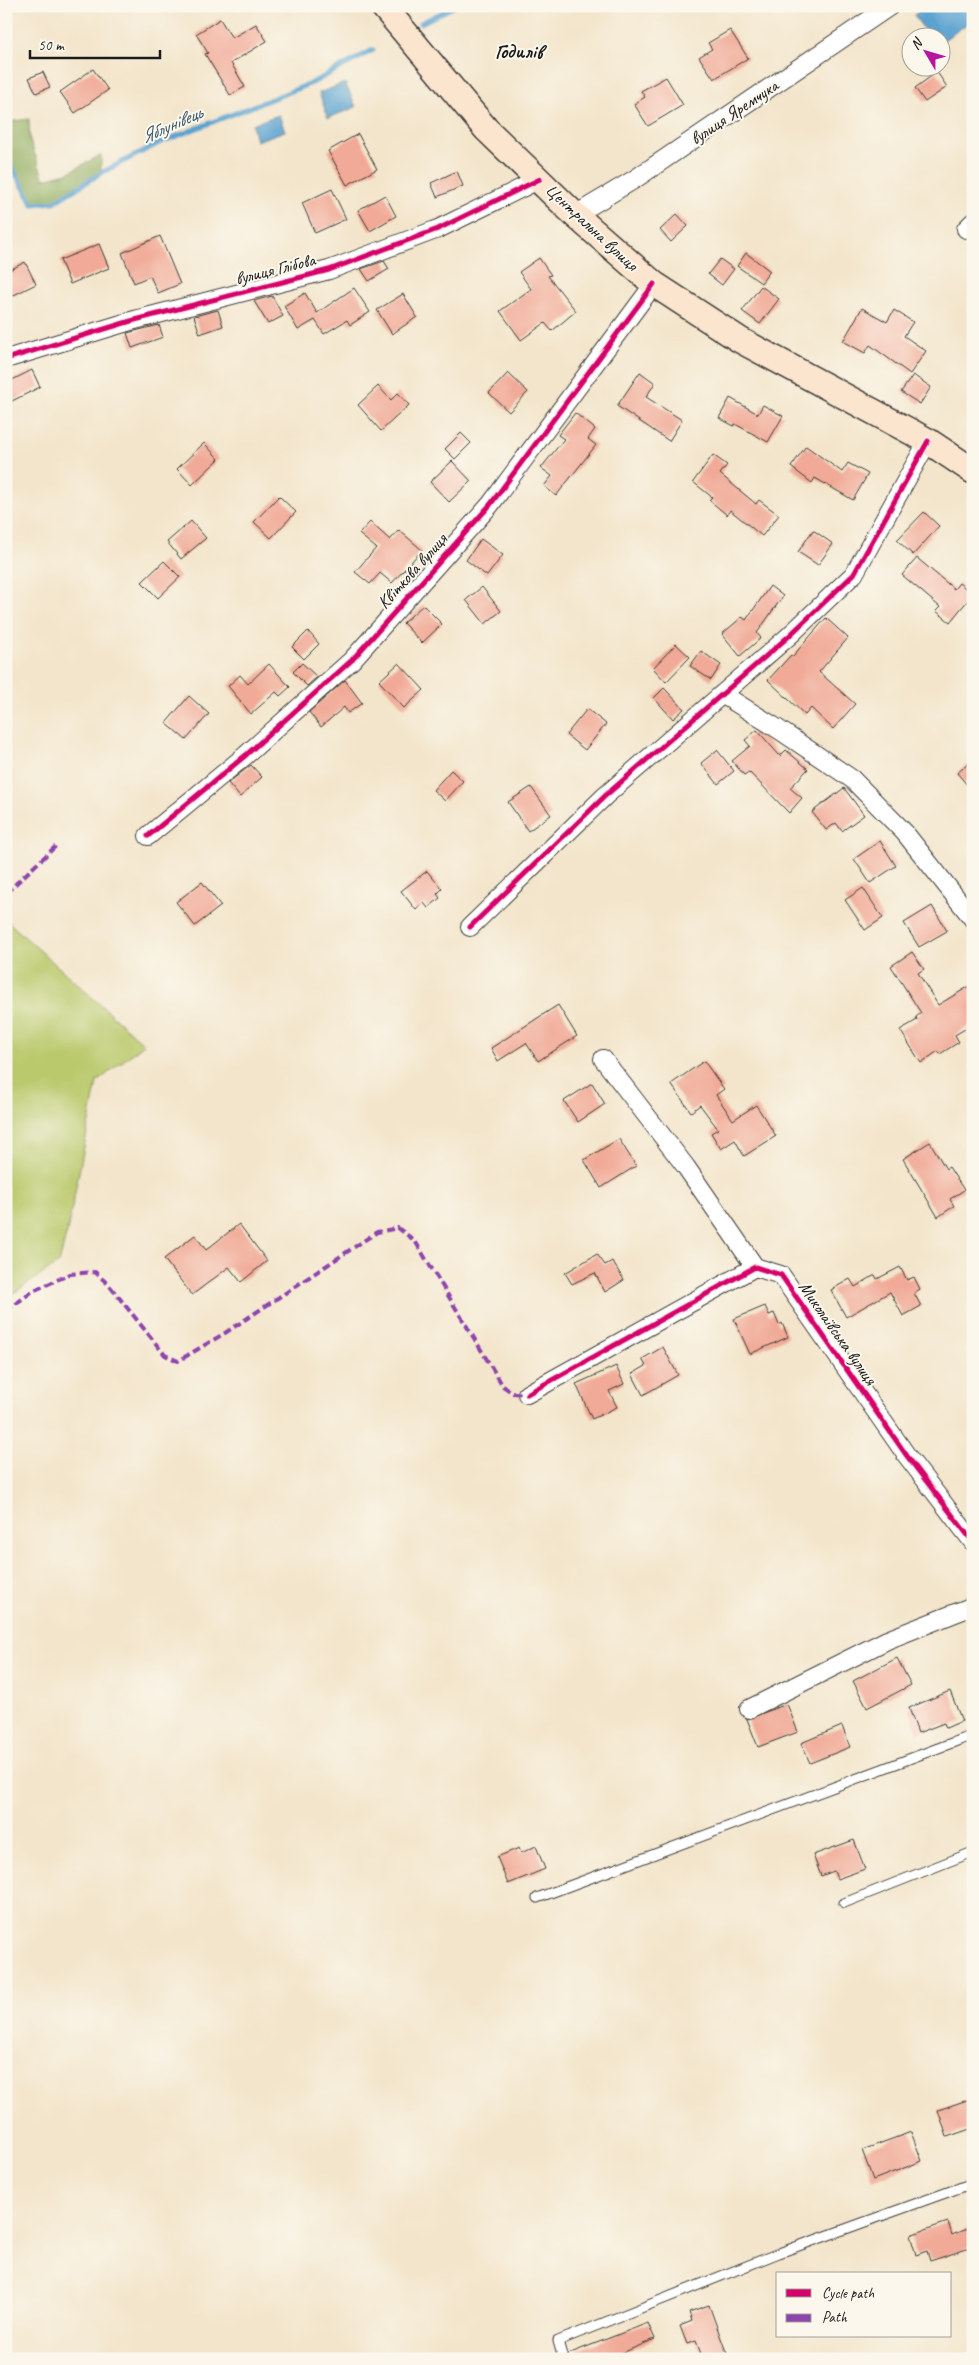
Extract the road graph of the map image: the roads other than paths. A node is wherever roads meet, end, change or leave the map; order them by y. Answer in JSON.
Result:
{"nodes":[{"id":1,"x":383,"y":6,"type":"edge"},
{"id":2,"x":890,"y":6,"type":"edge"},
{"id":3,"x":540,"y":179,"type":"junction"},
{"id":4,"x":575,"y":215,"type":"junction"},
{"id":5,"x":654,"y":284,"type":"junction"},
{"id":6,"x":6,"y":359,"type":"edge"},
{"id":7,"x":928,"y":441,"type":"junction"},
{"id":8,"x":973,"y":471,"type":"edge"},
{"id":9,"x":722,"y":694,"type":"junction"},
{"id":10,"x":148,"y":836,"type":"dead end"},
{"id":11,"x":973,"y":919,"type":"edge"},
{"id":12,"x":470,"y":927,"type":"dead end"},
{"id":13,"x":604,"y":1059,"type":"dead end"},
{"id":14,"x":755,"y":1267,"type":"junction"},
{"id":15,"x":527,"y":1394,"type":"dead end"},
{"id":16,"x":973,"y":1542,"type":"edge"},
{"id":17,"x":973,"y":1606,"type":"edge"},
{"id":18,"x":749,"y":1709,"type":"dead end"},
{"id":19,"x":973,"y":1735,"type":"edge"},
{"id":20,"x":973,"y":1852,"type":"edge"},
{"id":21,"x":537,"y":1898,"type":"dead end"},
{"id":22,"x":844,"y":1904,"type":"dead end"},
{"id":23,"x":973,"y":2183,"type":"edge"},
{"id":24,"x":563,"y":2359,"type":"edge"}],
"edges":[{"from":1,"to":3,"type":"main road","name":"Центральна вулиця"},
{"from":2,"to":4,"type":"street","name":"вулиця Яремчука"},
{"from":3,"to":4,"type":"main road","name":"Центральна вулиця"},
{"from":3,"to":6,"type":"street","name":"вулиця Глібова"},
{"from":4,"to":5,"type":"main road","name":"Центральна вулиця"},
{"from":5,"to":7,"type":"main road","name":"Центральна вулиця"},
{"from":5,"to":10,"type":"street","name":"Квіткова вулиця"},
{"from":7,"to":8,"type":"main road","name":"Центральна вулиця"},
{"from":7,"to":9,"type":"street"},
{"from":9,"to":11,"type":"street"},
{"from":9,"to":12,"type":"street"},
{"from":13,"to":14,"type":"street"},
{"from":14,"to":15,"type":"street"},
{"from":14,"to":16,"type":"street","name":"Миколаївська вулиця"},
{"from":17,"to":18,"type":"street"},
{"from":19,"to":21,"type":"lane"},
{"from":20,"to":22,"type":"lane"},
{"from":23,"to":24,"type":"lane"}]}
